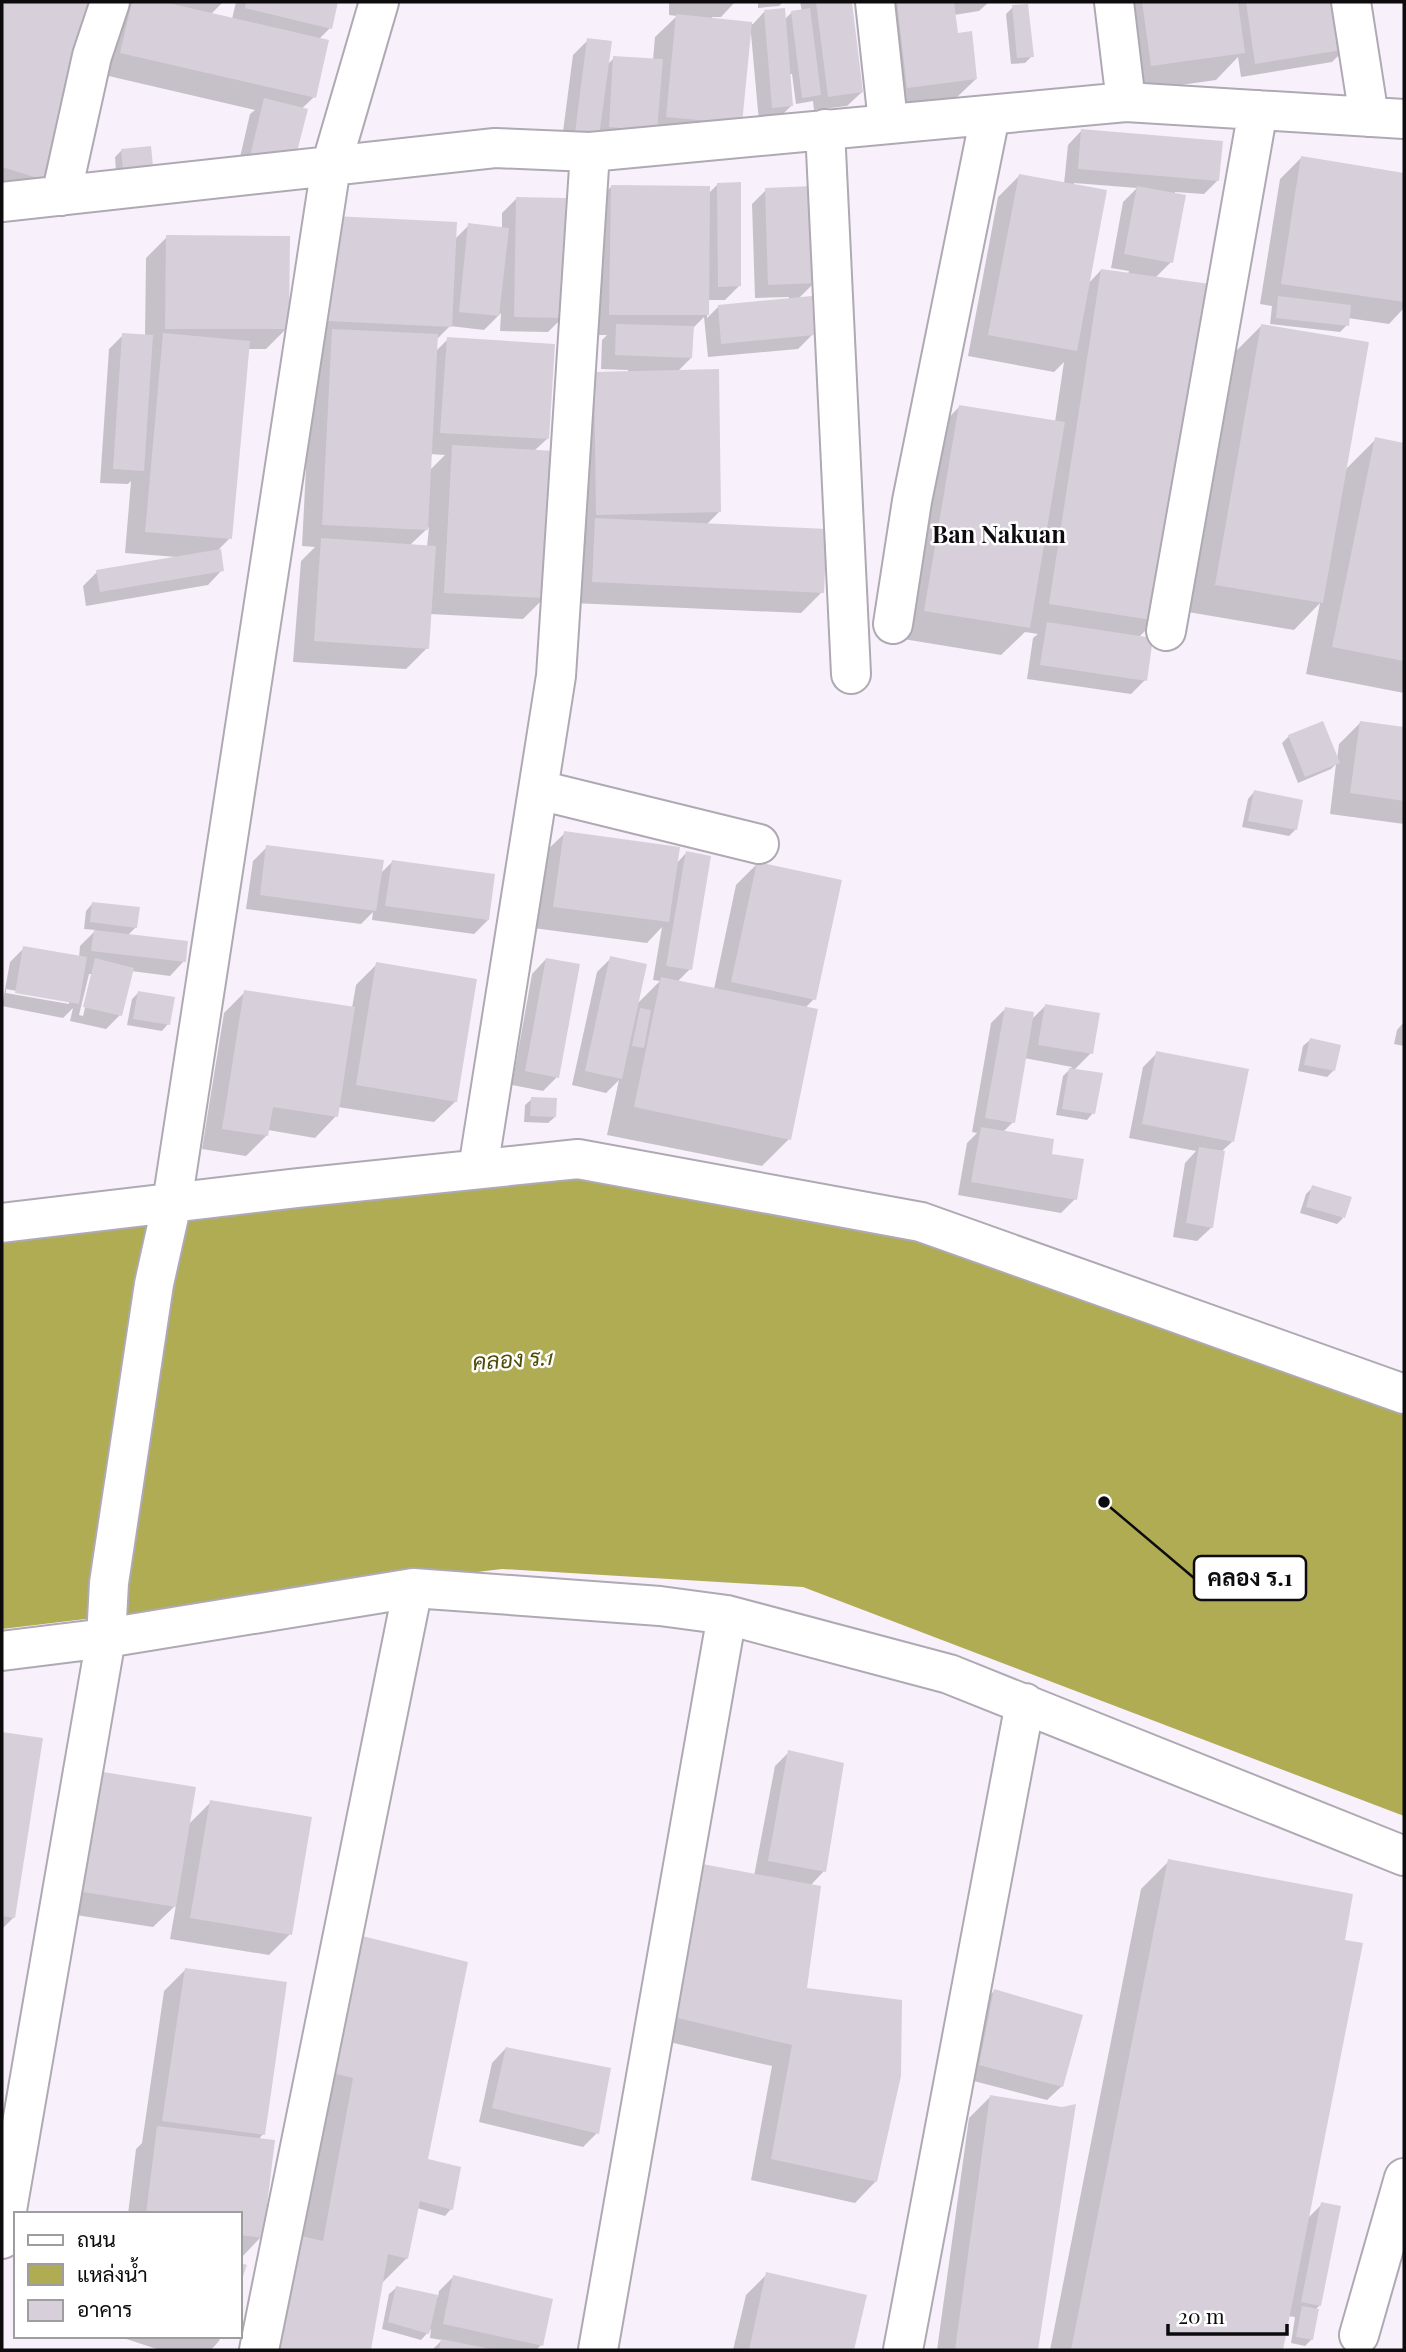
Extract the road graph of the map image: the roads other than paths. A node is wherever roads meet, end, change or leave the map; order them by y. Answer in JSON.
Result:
{"nodes":[{"id":1,"x":110,"y":2,"type":"edge"},
{"id":2,"x":379,"y":2,"type":"edge"},
{"id":3,"x":875,"y":2,"type":"edge"},
{"id":4,"x":1114,"y":2,"type":"edge"},
{"id":5,"x":1351,"y":2,"type":"edge"},
{"id":6,"x":1126,"y":102,"type":"junction"},
{"id":7,"x":1258,"y":110,"type":"junction"},
{"id":8,"x":990,"y":116,"type":"junction"},
{"id":9,"x":1387,"y":118,"type":"edge"},
{"id":10,"x":888,"y":122,"type":"junction"},
{"id":11,"x":825,"y":130,"type":"junction"},
{"id":12,"x":590,"y":152,"type":"junction"},
{"id":13,"x":331,"y":166,"type":"junction"},
{"id":14,"x":61,"y":196,"type":"junction"},
{"id":15,"x":2,"y":202,"type":"edge"},
{"id":16,"x":893,"y":624,"type":"dead end"},
{"id":17,"x":1166,"y":631,"type":"dead end"},
{"id":18,"x":851,"y":674,"type":"dead end"},
{"id":19,"x":539,"y":790,"type":"junction"},
{"id":20,"x":759,"y":844,"type":"dead end"},
{"id":21,"x":478,"y":1169,"type":"junction"},
{"id":22,"x":172,"y":1203,"type":"junction"},
{"id":23,"x":2,"y":1223,"type":"edge"},
{"id":24,"x":1404,"y":1394,"type":"edge"},
{"id":25,"x":413,"y":1588,"type":"junction"},
{"id":26,"x":727,"y":1615,"type":"junction"},
{"id":27,"x":106,"y":1638,"type":"junction"},
{"id":28,"x":2,"y":1651,"type":"edge"},
{"id":29,"x":1025,"y":1703,"type":"junction"},
{"id":30,"x":1404,"y":1856,"type":"edge"},
{"id":31,"x":1404,"y":2178,"type":"edge"},
{"id":32,"x":2,"y":2239,"type":"edge"},
{"id":33,"x":1359,"y":2335,"type":"dead end"},
{"id":34,"x":259,"y":2350,"type":"edge"},
{"id":35,"x":598,"y":2350,"type":"edge"},
{"id":36,"x":903,"y":2350,"type":"edge"}],
"edges":[{"from":1,"to":14,"type":"street"},
{"from":2,"to":13,"type":"street"},
{"from":3,"to":10,"type":"street"},
{"from":4,"to":6,"type":"street"},
{"from":5,"to":9,"type":"street"},
{"from":6,"to":7,"type":"street"},
{"from":6,"to":8,"type":"street"},
{"from":7,"to":9,"type":"street"},
{"from":7,"to":17,"type":"street"},
{"from":8,"to":10,"type":"street"},
{"from":8,"to":16,"type":"street"},
{"from":10,"to":11,"type":"street"},
{"from":11,"to":12,"type":"street"},
{"from":11,"to":18,"type":"street"},
{"from":12,"to":13,"type":"street"},
{"from":12,"to":19,"type":"street"},
{"from":13,"to":14,"type":"street"},
{"from":13,"to":22,"type":"street"},
{"from":14,"to":15,"type":"street"},
{"from":19,"to":20,"type":"street"},
{"from":19,"to":21,"type":"street"},
{"from":21,"to":22,"type":"street"},
{"from":21,"to":24,"type":"street"},
{"from":22,"to":23,"type":"street"},
{"from":22,"to":27,"type":"street"},
{"from":25,"to":26,"type":"street"},
{"from":25,"to":27,"type":"street"},
{"from":25,"to":34,"type":"street"},
{"from":26,"to":29,"type":"street"},
{"from":26,"to":35,"type":"street"},
{"from":27,"to":28,"type":"street"},
{"from":27,"to":32,"type":"street"},
{"from":29,"to":30,"type":"street"},
{"from":29,"to":36,"type":"street"},
{"from":31,"to":33,"type":"street"}]}
